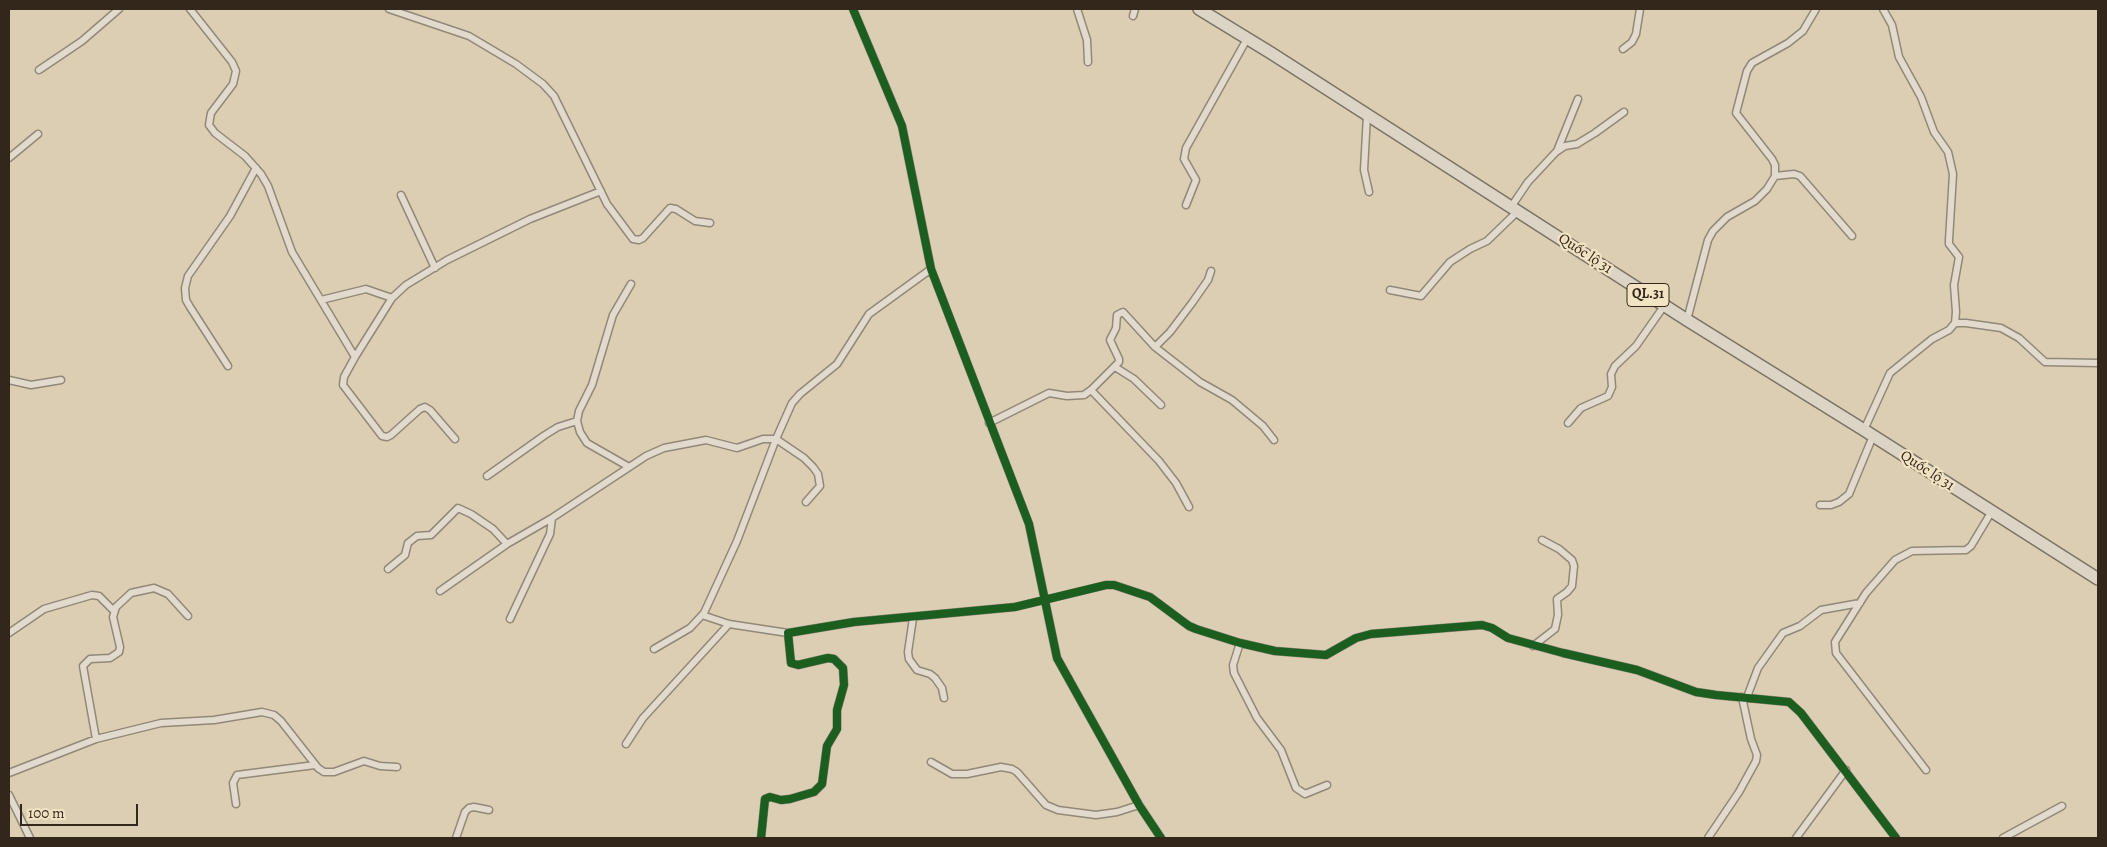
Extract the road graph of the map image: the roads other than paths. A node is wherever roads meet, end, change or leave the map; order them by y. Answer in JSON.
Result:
{"nodes":[{"id":1,"x":119,"y":9,"type":"edge"},
{"id":2,"x":190,"y":9,"type":"edge"},
{"id":3,"x":389,"y":9,"type":"edge"},
{"id":4,"x":853,"y":9,"type":"edge"},
{"id":5,"x":1077,"y":9,"type":"edge"},
{"id":6,"x":1135,"y":9,"type":"edge"},
{"id":7,"x":1201,"y":9,"type":"edge"},
{"id":8,"x":1640,"y":9,"type":"edge"},
{"id":9,"x":1816,"y":9,"type":"edge"},
{"id":10,"x":1883,"y":9,"type":"edge"},
{"id":11,"x":1133,"y":16,"type":"dead end"},
{"id":12,"x":1247,"y":39,"type":"junction"},
{"id":13,"x":1623,"y":50,"type":"dead end"},
{"id":14,"x":1088,"y":62,"type":"dead end"},
{"id":15,"x":39,"y":70,"type":"dead end"},
{"id":16,"x":1578,"y":98,"type":"dead end"},
{"id":17,"x":1624,"y":112,"type":"dead end"},
{"id":18,"x":1367,"y":115,"type":"junction"},
{"id":19,"x":38,"y":134,"type":"dead end"},
{"id":20,"x":1556,"y":152,"type":"junction"},
{"id":21,"x":9,"y":158,"type":"edge"},
{"id":22,"x":256,"y":168,"type":"junction"},
{"id":23,"x":1775,"y":176,"type":"junction"},
{"id":24,"x":601,"y":191,"type":"junction"},
{"id":25,"x":1369,"y":192,"type":"dead end"},
{"id":26,"x":402,"y":194,"type":"dead end"},
{"id":27,"x":1186,"y":205,"type":"dead end"},
{"id":28,"x":1514,"y":211,"type":"junction"},
{"id":29,"x":710,"y":223,"type":"dead end"},
{"id":30,"x":1852,"y":236,"type":"dead end"},
{"id":31,"x":435,"y":268,"type":"junction"},
{"id":32,"x":931,"y":269,"type":"junction"},
{"id":33,"x":1211,"y":271,"type":"dead end"},
{"id":34,"x":631,"y":284,"type":"dead end"},
{"id":35,"x":1390,"y":290,"type":"dead end"},
{"id":36,"x":392,"y":298,"type":"junction"},
{"id":37,"x":321,"y":300,"type":"junction"},
{"id":38,"x":1664,"y":306,"type":"junction"},
{"id":39,"x":1687,"y":320,"type":"junction"},
{"id":40,"x":1955,"y":323,"type":"junction"},
{"id":41,"x":1155,"y":347,"type":"junction"},
{"id":42,"x":355,"y":356,"type":"junction"},
{"id":43,"x":2098,"y":363,"type":"edge"},
{"id":44,"x":228,"y":366,"type":"dead end"},
{"id":45,"x":1115,"y":367,"type":"junction"},
{"id":46,"x":9,"y":380,"type":"edge"},
{"id":47,"x":61,"y":380,"type":"dead end"},
{"id":48,"x":1092,"y":390,"type":"junction"},
{"id":49,"x":1161,"y":405,"type":"dead end"},
{"id":50,"x":577,"y":421,"type":"junction"},
{"id":51,"x":989,"y":423,"type":"junction"},
{"id":52,"x":1568,"y":423,"type":"dead end"},
{"id":53,"x":1869,"y":433,"type":"junction"},
{"id":54,"x":776,"y":439,"type":"junction"},
{"id":55,"x":455,"y":440,"type":"dead end"},
{"id":56,"x":1274,"y":440,"type":"dead end"},
{"id":57,"x":629,"y":467,"type":"junction"},
{"id":58,"x":487,"y":476,"type":"dead end"},
{"id":59,"x":806,"y":502,"type":"dead end"},
{"id":60,"x":1820,"y":505,"type":"dead end"},
{"id":61,"x":1190,"y":507,"type":"dead end"},
{"id":62,"x":1992,"y":512,"type":"junction"},
{"id":63,"x":552,"y":518,"type":"junction"},
{"id":64,"x":1542,"y":540,"type":"dead end"},
{"id":65,"x":508,"y":544,"type":"junction"},
{"id":66,"x":388,"y":569,"type":"dead end"},
{"id":67,"x":2098,"y":579,"type":"edge"},
{"id":68,"x":440,"y":591,"type":"dead end"},
{"id":69,"x":1046,"y":600,"type":"junction"},
{"id":70,"x":1860,"y":603,"type":"junction"},
{"id":71,"x":114,"y":611,"type":"junction"},
{"id":72,"x":702,"y":615,"type":"junction"},
{"id":73,"x":188,"y":616,"type":"dead end"},
{"id":74,"x":913,"y":618,"type":"junction"},
{"id":75,"x":510,"y":619,"type":"dead end"},
{"id":76,"x":729,"y":624,"type":"junction"},
{"id":77,"x":9,"y":633,"type":"edge"},
{"id":78,"x":788,"y":633,"type":"junction"},
{"id":79,"x":1240,"y":643,"type":"junction"},
{"id":80,"x":1533,"y":646,"type":"junction"},
{"id":81,"x":654,"y":650,"type":"dead end"},
{"id":82,"x":1745,"y":697,"type":"junction"},
{"id":83,"x":944,"y":698,"type":"dead end"},
{"id":84,"x":96,"y":739,"type":"junction"},
{"id":85,"x":626,"y":744,"type":"dead end"},
{"id":86,"x":931,"y":762,"type":"dead end"},
{"id":87,"x":315,"y":765,"type":"junction"},
{"id":88,"x":397,"y":767,"type":"dead end"},
{"id":89,"x":1846,"y":770,"type":"junction"},
{"id":90,"x":1926,"y":770,"type":"dead end"},
{"id":91,"x":9,"y":773,"type":"edge"},
{"id":92,"x":1327,"y":785,"type":"dead end"},
{"id":93,"x":9,"y":795,"type":"edge"},
{"id":94,"x":236,"y":804,"type":"dead end"},
{"id":95,"x":1139,"y":804,"type":"junction"},
{"id":96,"x":2062,"y":806,"type":"dead end"},
{"id":97,"x":489,"y":810,"type":"dead end"},
{"id":98,"x":30,"y":838,"type":"edge"},
{"id":99,"x":456,"y":838,"type":"edge"},
{"id":100,"x":761,"y":838,"type":"edge"},
{"id":101,"x":1161,"y":838,"type":"edge"},
{"id":102,"x":1708,"y":838,"type":"edge"},
{"id":103,"x":1796,"y":838,"type":"edge"},
{"id":104,"x":1896,"y":838,"type":"edge"},
{"id":105,"x":2003,"y":838,"type":"edge"}],
"edges":[{"from":1,"to":15,"type":"street"},
{"from":2,"to":22,"type":"street"},
{"from":3,"to":24,"type":"street"},
{"from":4,"to":32,"type":"street"},
{"from":5,"to":14,"type":"street"},
{"from":6,"to":11,"type":"street"},
{"from":7,"to":12,"type":"highway","name":"Quốc lộ 31","number":"QL.31"},
{"from":8,"to":13,"type":"street"},
{"from":9,"to":23,"type":"street"},
{"from":10,"to":40,"type":"street"},
{"from":12,"to":18,"type":"highway","name":"Quốc lộ 31","number":"QL.31"},
{"from":12,"to":27,"type":"street"},
{"from":16,"to":20,"type":"street"},
{"from":17,"to":20,"type":"street"},
{"from":18,"to":25,"type":"street"},
{"from":18,"to":28,"type":"highway","name":"Quốc lộ 31","number":"QL.31"},
{"from":19,"to":21,"type":"street"},
{"from":20,"to":28,"type":"street"},
{"from":22,"to":37,"type":"street"},
{"from":22,"to":44,"type":"street"},
{"from":23,"to":30,"type":"street"},
{"from":23,"to":39,"type":"street"},
{"from":24,"to":29,"type":"street"},
{"from":24,"to":31,"type":"street"},
{"from":26,"to":31,"type":"street"},
{"from":28,"to":35,"type":"street"},
{"from":28,"to":38,"type":"highway","name":"Quốc lộ 31","number":"QL.31"},
{"from":31,"to":36,"type":"street"},
{"from":32,"to":51,"type":"street"},
{"from":32,"to":54,"type":"street"},
{"from":33,"to":41,"type":"street"},
{"from":34,"to":50,"type":"street"},
{"from":36,"to":37,"type":"street"},
{"from":36,"to":42,"type":"street"},
{"from":37,"to":42,"type":"street"},
{"from":38,"to":39,"type":"highway","name":"Quốc lộ 31","number":"QL.31"},
{"from":38,"to":52,"type":"street"},
{"from":39,"to":53,"type":"highway","name":"Quốc lộ 31","number":"QL.31"},
{"from":40,"to":43,"type":"street"},
{"from":40,"to":53,"type":"street"},
{"from":41,"to":45,"type":"street"},
{"from":41,"to":56,"type":"street"},
{"from":42,"to":55,"type":"street"},
{"from":45,"to":48,"type":"street"},
{"from":45,"to":49,"type":"street"},
{"from":46,"to":47,"type":"street"},
{"from":48,"to":51,"type":"street"},
{"from":48,"to":61,"type":"street"},
{"from":50,"to":57,"type":"street"},
{"from":50,"to":58,"type":"street"},
{"from":51,"to":69,"type":"street"},
{"from":53,"to":60,"type":"street"},
{"from":53,"to":62,"type":"highway","name":"Quốc lộ 31","number":"QL.31"},
{"from":54,"to":57,"type":"street"},
{"from":54,"to":59,"type":"street"},
{"from":54,"to":72,"type":"street"},
{"from":57,"to":63,"type":"street"},
{"from":62,"to":67,"type":"highway","name":"Quốc lộ 31","number":"QL.31"},
{"from":62,"to":70,"type":"street"},
{"from":63,"to":65,"type":"street"},
{"from":63,"to":75,"type":"street"},
{"from":64,"to":80,"type":"street"},
{"from":65,"to":66,"type":"street"},
{"from":65,"to":68,"type":"street"},
{"from":69,"to":74,"type":"street"},
{"from":69,"to":79,"type":"street"},
{"from":69,"to":95,"type":"street"},
{"from":70,"to":82,"type":"street"},
{"from":70,"to":90,"type":"street"},
{"from":71,"to":73,"type":"street"},
{"from":71,"to":77,"type":"street"},
{"from":71,"to":84,"type":"street"},
{"from":72,"to":76,"type":"street"},
{"from":72,"to":81,"type":"street"},
{"from":74,"to":78,"type":"street"},
{"from":74,"to":83,"type":"street"},
{"from":76,"to":78,"type":"street"},
{"from":76,"to":85,"type":"street"},
{"from":78,"to":100,"type":"street"},
{"from":79,"to":80,"type":"street"},
{"from":79,"to":92,"type":"street"},
{"from":80,"to":82,"type":"street"},
{"from":82,"to":89,"type":"street"},
{"from":82,"to":102,"type":"street"},
{"from":84,"to":87,"type":"street"},
{"from":84,"to":91,"type":"street"},
{"from":86,"to":95,"type":"street"},
{"from":87,"to":88,"type":"street"},
{"from":87,"to":94,"type":"street"},
{"from":89,"to":103,"type":"street"},
{"from":89,"to":104,"type":"street"},
{"from":93,"to":98,"type":"street"},
{"from":95,"to":101,"type":"street"},
{"from":96,"to":105,"type":"street"},
{"from":97,"to":99,"type":"street"}]}
